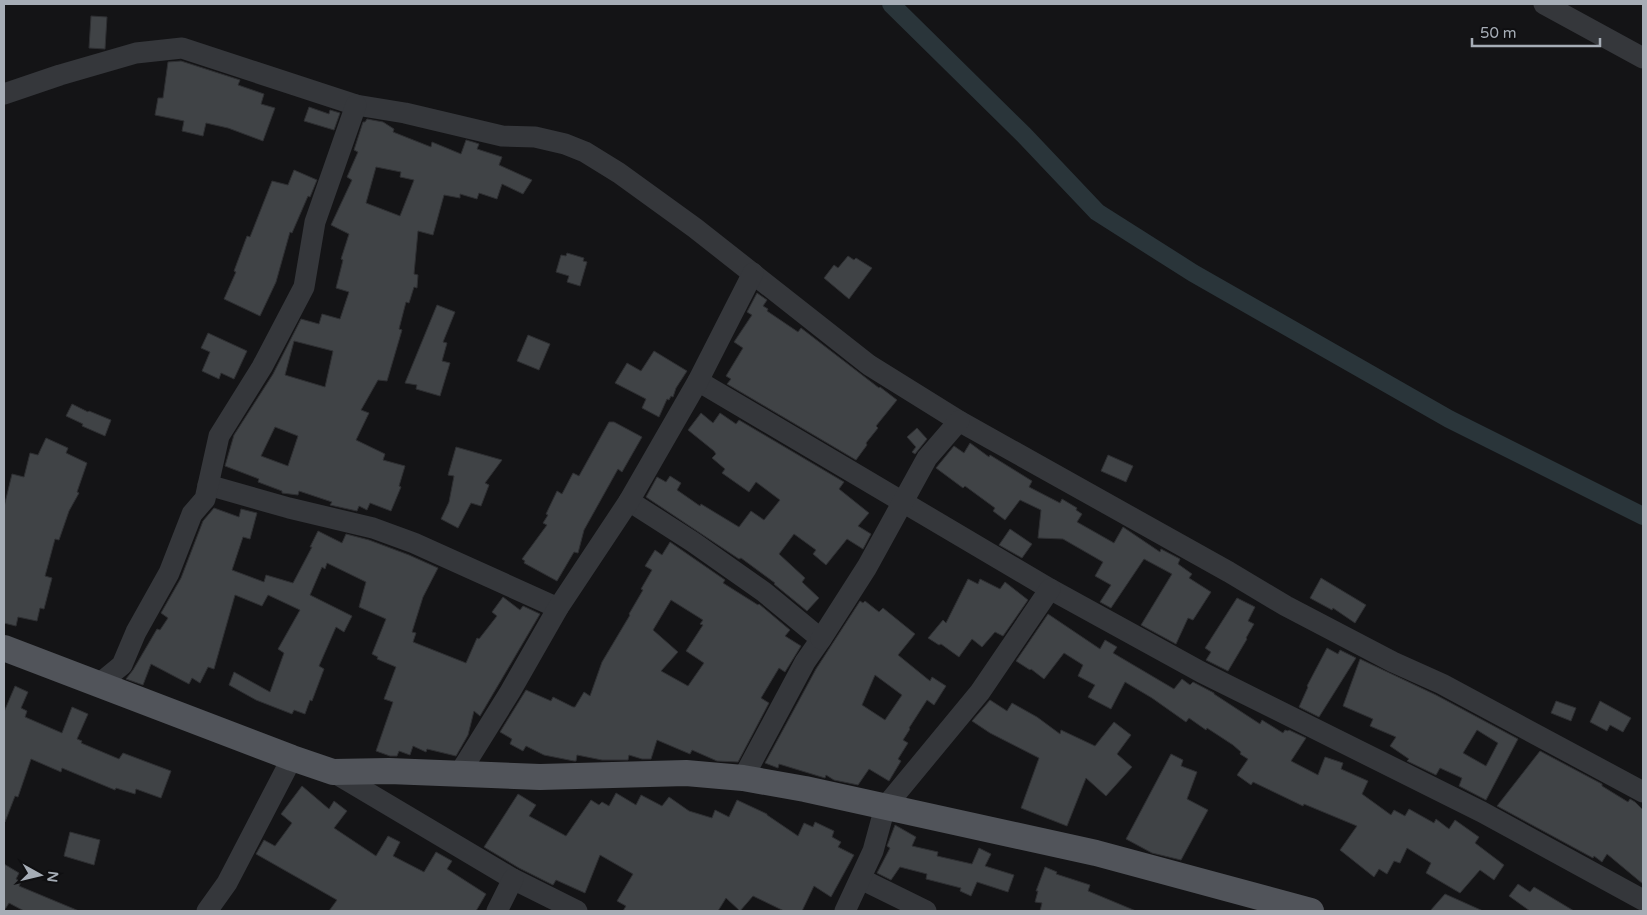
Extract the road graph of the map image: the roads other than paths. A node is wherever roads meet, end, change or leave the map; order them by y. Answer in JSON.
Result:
{"nodes":[{"id":1,"x":1544,"y":4,"type":"edge"},
{"id":2,"x":1643,"y":58,"type":"edge"},
{"id":3,"x":4,"y":94,"type":"edge"},
{"id":4,"x":356,"y":104,"type":"junction"},
{"id":5,"x":753,"y":274,"type":"junction"},
{"id":6,"x":698,"y":381,"type":"junction"},
{"id":7,"x":959,"y":421,"type":"junction"},
{"id":8,"x":208,"y":485,"type":"junction"},
{"id":9,"x":629,"y":501,"type":"junction"},
{"id":10,"x":903,"y":501,"type":"junction"},
{"id":11,"x":1050,"y":589,"type":"junction"},
{"id":12,"x":558,"y":608,"type":"junction"},
{"id":13,"x":821,"y":639,"type":"junction"},
{"id":14,"x":4,"y":648,"type":"edge"},
{"id":15,"x":98,"y":684,"type":"junction"},
{"id":16,"x":292,"y":758,"type":"junction"},
{"id":17,"x":334,"y":772,"type":"junction"},
{"id":18,"x":459,"y":774,"type":"junction"},
{"id":19,"x":743,"y":778,"type":"junction"},
{"id":20,"x":1643,"y":792,"type":"edge"},
{"id":21,"x":885,"y":807,"type":"junction"},
{"id":22,"x":513,"y":879,"type":"junction"},
{"id":23,"x":861,"y":879,"type":"junction"},
{"id":24,"x":1643,"y":900,"type":"edge"},
{"id":25,"x":1284,"y":908,"type":"edge"},
{"id":26,"x":207,"y":911,"type":"edge"},
{"id":27,"x":497,"y":911,"type":"edge"},
{"id":28,"x":577,"y":911,"type":"edge"},
{"id":29,"x":846,"y":911,"type":"edge"},
{"id":30,"x":926,"y":911,"type":"edge"},
{"id":31,"x":1310,"y":911,"type":"edge"}],
"edges":[{"from":1,"to":2,"type":"street"},
{"from":3,"to":4,"type":"street"},
{"from":4,"to":5,"type":"street"},
{"from":4,"to":8,"type":"street"},
{"from":5,"to":6,"type":"street"},
{"from":5,"to":7,"type":"street"},
{"from":6,"to":9,"type":"street"},
{"from":6,"to":10,"type":"street"},
{"from":7,"to":10,"type":"street"},
{"from":7,"to":20,"type":"street"},
{"from":8,"to":12,"type":"street"},
{"from":8,"to":15,"type":"street"},
{"from":9,"to":12,"type":"street"},
{"from":9,"to":13,"type":"street"},
{"from":10,"to":11,"type":"street"},
{"from":10,"to":13,"type":"street"},
{"from":11,"to":21,"type":"street"},
{"from":11,"to":24,"type":"street"},
{"from":12,"to":18,"type":"street"},
{"from":13,"to":19,"type":"street"},
{"from":14,"to":15,"type":"main road"},
{"from":15,"to":16,"type":"main road"},
{"from":16,"to":17,"type":"main road"},
{"from":16,"to":26,"type":"street"},
{"from":17,"to":18,"type":"main road"},
{"from":17,"to":22,"type":"street"},
{"from":18,"to":19,"type":"main road"},
{"from":19,"to":21,"type":"main road"},
{"from":21,"to":23,"type":"street"},
{"from":21,"to":25,"type":"main road"},
{"from":22,"to":27,"type":"street"},
{"from":22,"to":28,"type":"street"},
{"from":23,"to":29,"type":"street"},
{"from":23,"to":30,"type":"street"},
{"from":25,"to":31,"type":"main road"}]}
